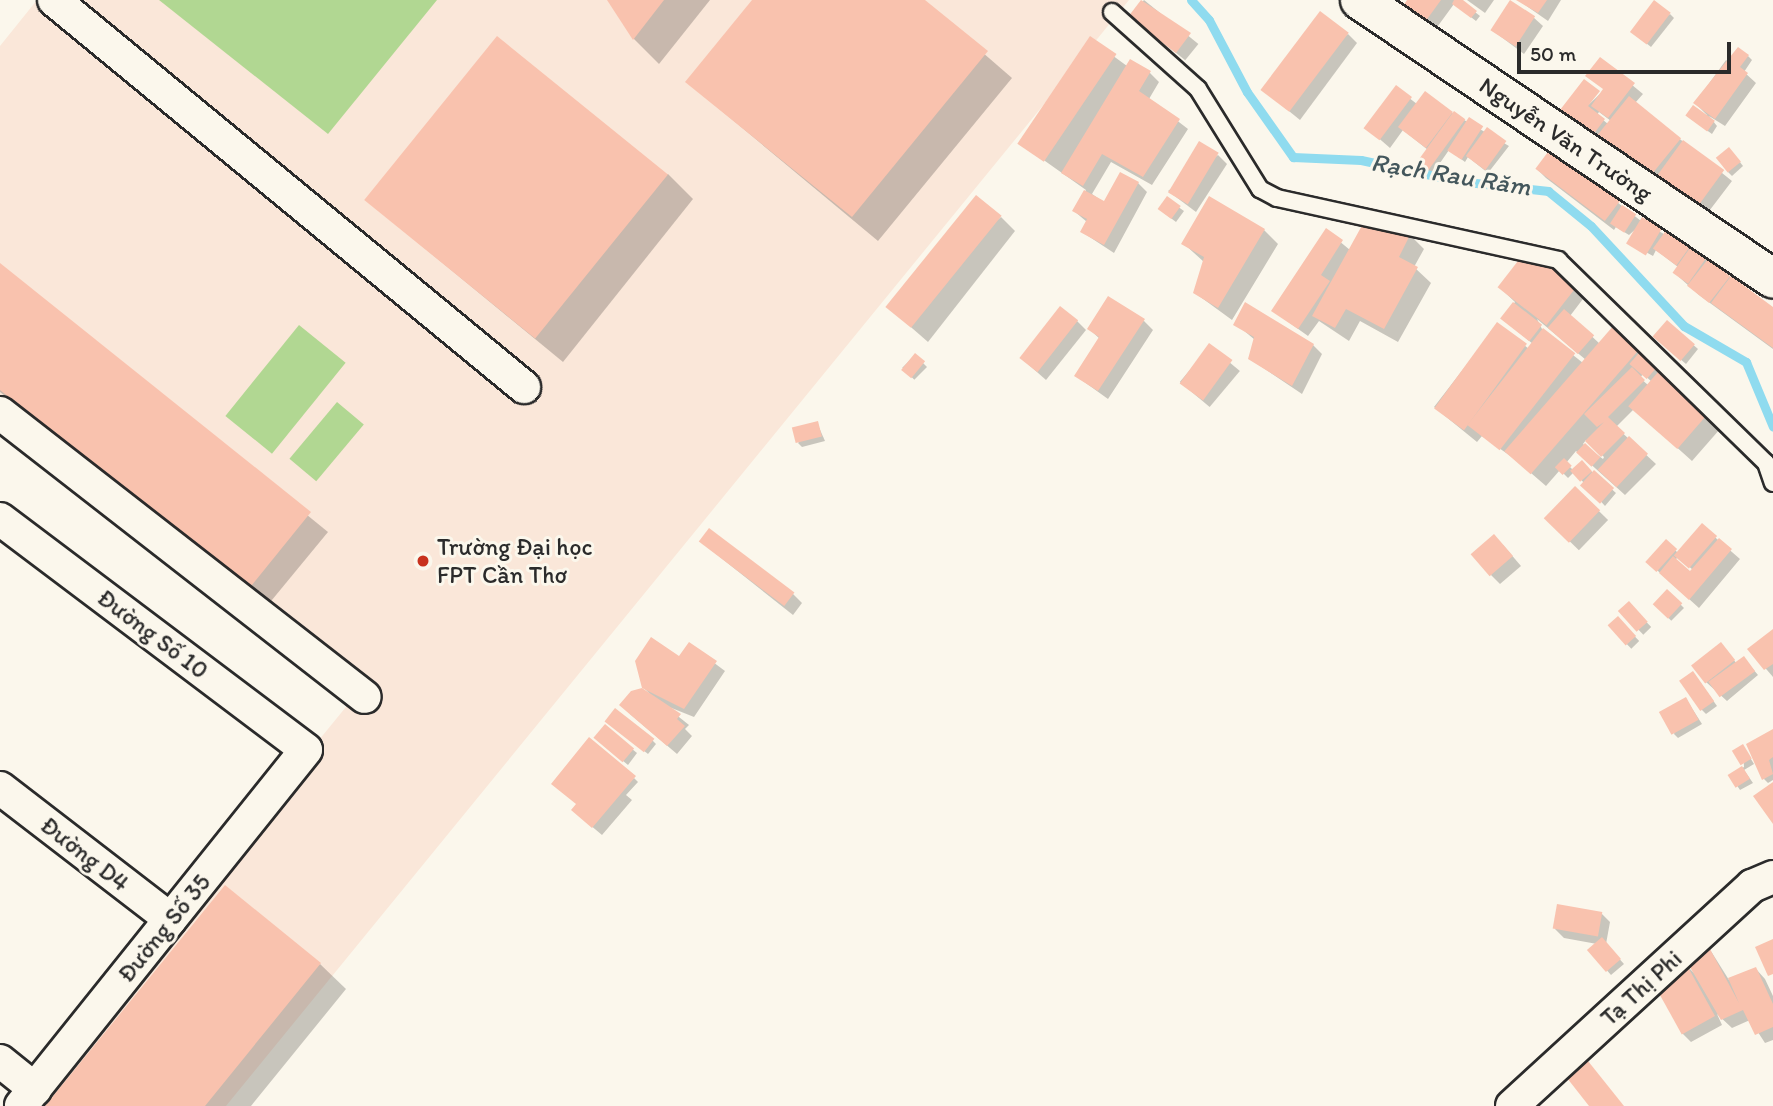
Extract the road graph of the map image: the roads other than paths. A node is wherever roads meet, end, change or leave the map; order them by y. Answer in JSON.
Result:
{"nodes":[{"id":1,"x":54,"y":0,"type":"edge"},
{"id":2,"x":1360,"y":0,"type":"edge"},
{"id":3,"x":1112,"y":12,"type":"dead end"},
{"id":4,"x":1773,"y":279,"type":"edge"},
{"id":5,"x":524,"y":387,"type":"dead end"},
{"id":6,"x":0,"y":413,"type":"edge"},
{"id":7,"x":1773,"y":483,"type":"edge"},
{"id":8,"x":0,"y":519,"type":"edge"},
{"id":9,"x":365,"y":697,"type":"dead end"},
{"id":10,"x":306,"y":750,"type":"joint"},
{"id":11,"x":0,"y":788,"type":"edge"},
{"id":12,"x":1773,"y":877,"type":"edge"},
{"id":13,"x":170,"y":919,"type":"junction"},
{"id":14,"x":0,"y":1061,"type":"edge"},
{"id":15,"x":28,"y":1098,"type":"edge"},
{"id":16,"x":1512,"y":1106,"type":"edge"}],
"edges":[{"from":1,"to":5,"type":"street"},
{"from":2,"to":4,"type":"street","name":"Nguyễn Văn Trường"},
{"from":3,"to":7,"type":"lane"},
{"from":6,"to":9,"type":"street"},
{"from":8,"to":10,"type":"street","name":"Đường Số 10"},
{"from":10,"to":13,"type":"street","name":"Đường Số 35"},
{"from":11,"to":13,"type":"street","name":"Đường D4"},
{"from":12,"to":16,"type":"street","name":"Tạ Thị Phi"},
{"from":13,"to":15,"type":"street","name":"Đường Số 35"},
{"from":14,"to":15,"type":"street"}]}
